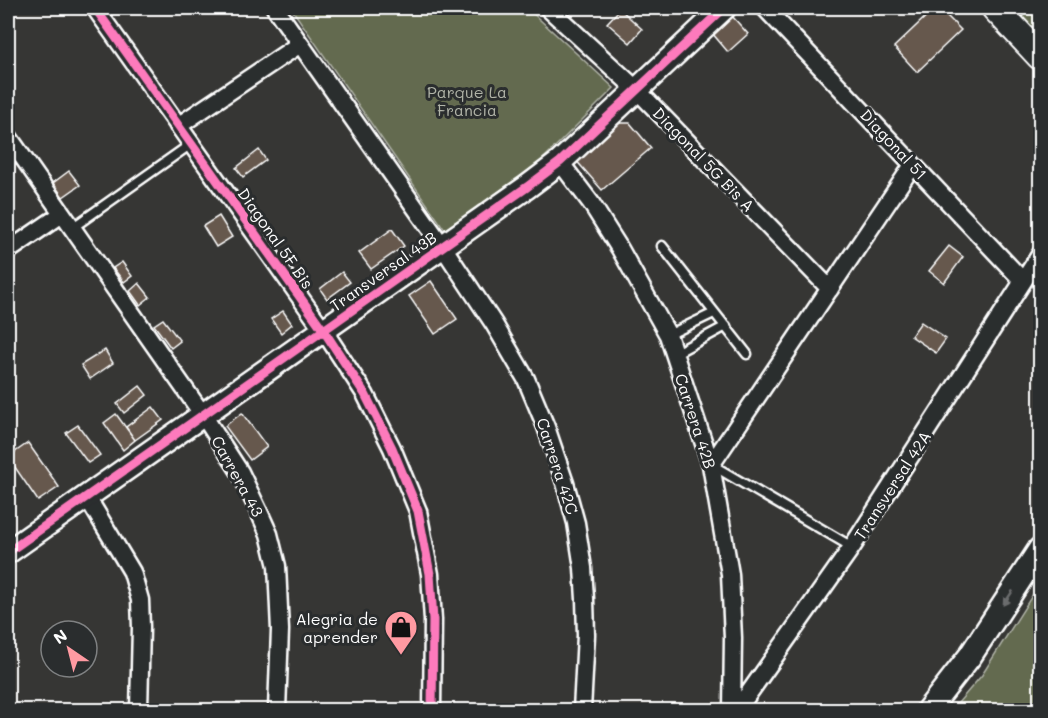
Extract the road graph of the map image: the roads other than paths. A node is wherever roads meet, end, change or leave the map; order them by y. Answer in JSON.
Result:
{"nodes":[{"id":1,"x":95,"y":8,"type":"edge"},
{"id":2,"x":275,"y":8,"type":"edge"},
{"id":3,"x":548,"y":8,"type":"edge"},
{"id":4,"x":724,"y":8,"type":"edge"},
{"id":5,"x":765,"y":8,"type":"edge"},
{"id":6,"x":995,"y":8,"type":"edge"},
{"id":7,"x":300,"y":44,"type":"junction"},
{"id":8,"x":1041,"y":56,"type":"edge"},
{"id":9,"x":637,"y":90,"type":"junction"},
{"id":10,"x":178,"y":126,"type":"junction"},
{"id":11,"x":8,"y":136,"type":"edge"},
{"id":12,"x":191,"y":144,"type":"junction"},
{"id":13,"x":560,"y":162,"type":"junction"},
{"id":14,"x":913,"y":165,"type":"junction"},
{"id":15,"x":62,"y":214,"type":"junction"},
{"id":16,"x":72,"y":228,"type":"junction"},
{"id":17,"x":662,"y":246,"type":"dead end"},
{"id":18,"x":444,"y":247,"type":"junction"},
{"id":19,"x":8,"y":251,"type":"edge"},
{"id":20,"x":1041,"y":255,"type":"edge"},
{"id":21,"x":1023,"y":281,"type":"junction"},
{"id":22,"x":830,"y":289,"type":"junction"},
{"id":23,"x":714,"y":312,"type":"junction"},
{"id":24,"x":726,"y":326,"type":"junction"},
{"id":25,"x":324,"y":331,"type":"junction"},
{"id":26,"x":668,"y":335,"type":"junction"},
{"id":27,"x":674,"y":354,"type":"junction"},
{"id":28,"x":747,"y":354,"type":"dead end"},
{"id":29,"x":203,"y":416,"type":"junction"},
{"id":30,"x":711,"y":465,"type":"junction"},
{"id":31,"x":87,"y":497,"type":"junction"},
{"id":32,"x":852,"y":547,"type":"junction"},
{"id":33,"x":1041,"y":549,"type":"edge"},
{"id":34,"x":8,"y":552,"type":"edge"},
{"id":35,"x":138,"y":711,"type":"edge"},
{"id":36,"x":277,"y":711,"type":"edge"},
{"id":37,"x":432,"y":711,"type":"edge"},
{"id":38,"x":582,"y":711,"type":"edge"},
{"id":39,"x":732,"y":711,"type":"edge"},
{"id":40,"x":737,"y":711,"type":"edge"},
{"id":41,"x":928,"y":711,"type":"edge"}],
"edges":[{"from":1,"to":10,"type":"street","name":"Diagonal 5F Bis"},
{"from":2,"to":7,"type":"street","name":"Carrera 42C"},
{"from":3,"to":9,"type":"street","name":"Diagonal 5G Bis A"},
{"from":4,"to":9,"type":"street","name":"Transversal 43B"},
{"from":5,"to":14,"type":"street","name":"Diagonal 51"},
{"from":6,"to":8,"type":"main road"},
{"from":7,"to":10,"type":"street"},
{"from":7,"to":18,"type":"street","name":"Carrera 42C"},
{"from":9,"to":13,"type":"street","name":"Transversal 43B"},
{"from":9,"to":22,"type":"street","name":"Diagonal 5G Bis A"},
{"from":10,"to":12,"type":"street","name":"Diagonal 5F Bis"},
{"from":11,"to":15,"type":"street","name":"Carrera 43"},
{"from":12,"to":16,"type":"lane"},
{"from":12,"to":25,"type":"street","name":"Diagonal 5F Bis"},
{"from":13,"to":18,"type":"street","name":"Transversal 43B"},
{"from":13,"to":26,"type":"street","name":"Carrera 42B"},
{"from":14,"to":21,"type":"street","name":"Diagonal 51"},
{"from":14,"to":22,"type":"street"},
{"from":15,"to":16,"type":"street","name":"Carrera 43"},
{"from":15,"to":19,"type":"street"},
{"from":16,"to":29,"type":"street","name":"Carrera 43"},
{"from":17,"to":23,"type":"lane"},
{"from":18,"to":25,"type":"street","name":"Transversal 43B"},
{"from":18,"to":38,"type":"street","name":"Carrera 42C"},
{"from":20,"to":21,"type":"street","name":"Transversal 42A"},
{"from":21,"to":32,"type":"street","name":"Transversal 42A"},
{"from":22,"to":30,"type":"street"},
{"from":23,"to":24,"type":"lane"},
{"from":23,"to":26,"type":"lane"},
{"from":24,"to":27,"type":"lane"},
{"from":24,"to":28,"type":"lane"},
{"from":25,"to":29,"type":"street","name":"Transversal 43B"},
{"from":25,"to":37,"type":"street","name":"Diagonal 5F Bis"},
{"from":26,"to":27,"type":"street","name":"Carrera 42B"},
{"from":27,"to":30,"type":"street","name":"Carrera 42B"},
{"from":29,"to":31,"type":"street","name":"Transversal 43B"},
{"from":29,"to":36,"type":"street","name":"Carrera 43"},
{"from":30,"to":32,"type":"lane"},
{"from":30,"to":39,"type":"street","name":"Carrera 42B"},
{"from":31,"to":34,"type":"street","name":"Transversal 43B"},
{"from":31,"to":35,"type":"street"},
{"from":32,"to":40,"type":"street","name":"Transversal 42A"},
{"from":33,"to":41,"type":"street","one_way":true}]}
